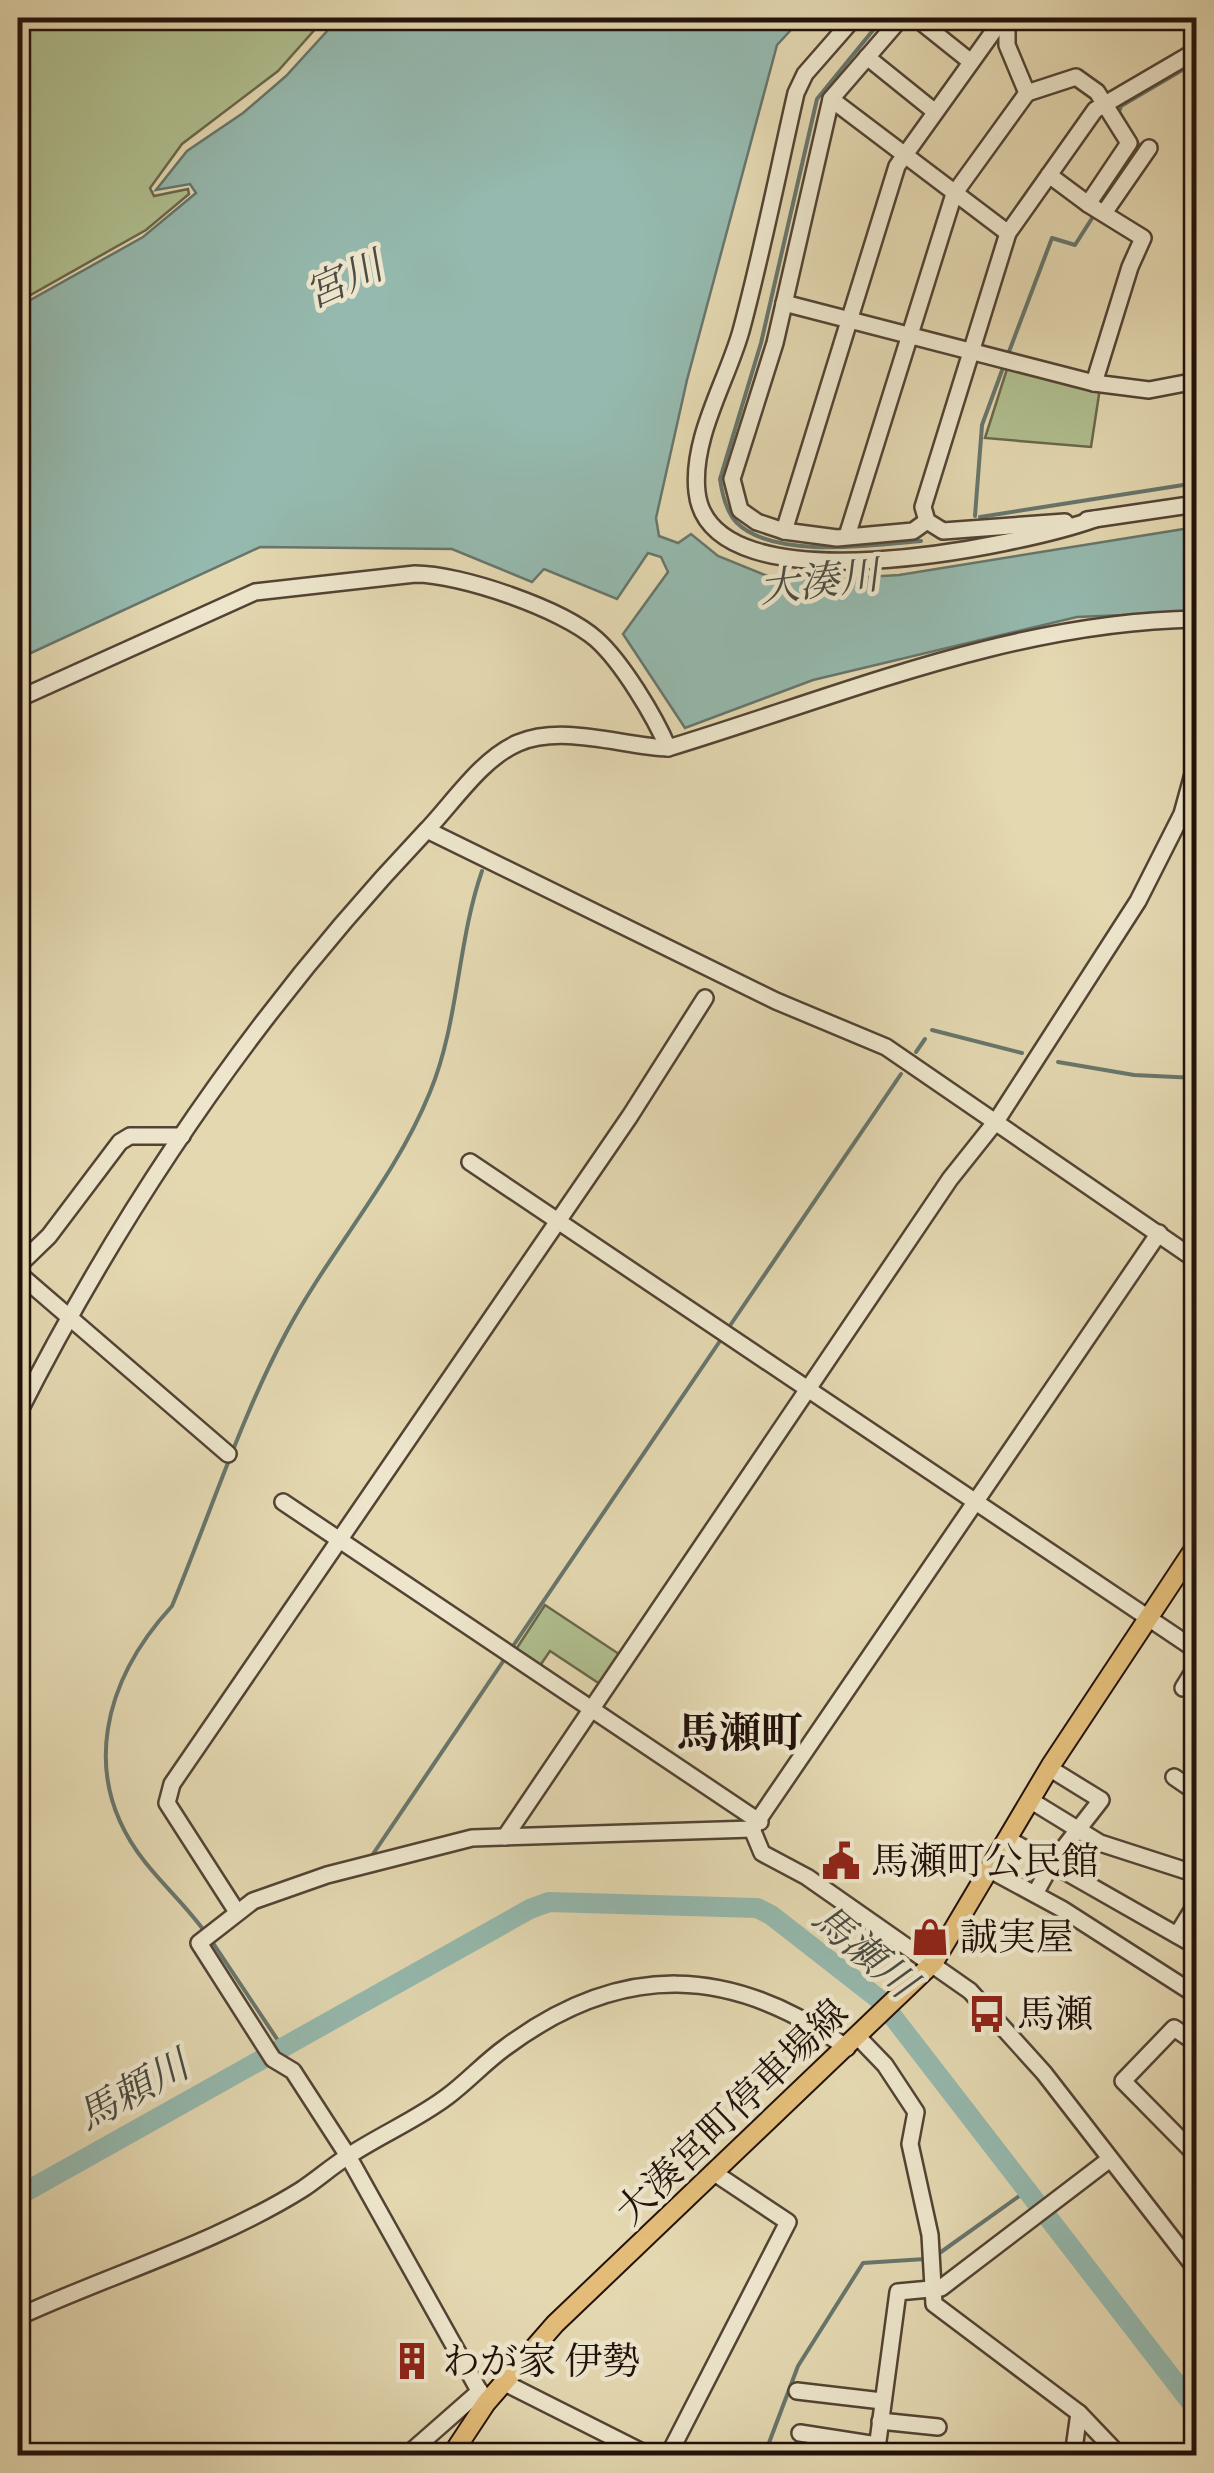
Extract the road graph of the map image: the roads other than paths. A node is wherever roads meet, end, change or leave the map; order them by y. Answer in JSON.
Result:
{"nodes":[{"id":1,"x":854,"y":18,"type":"edge"},
{"id":2,"x":901,"y":18,"type":"edge"},
{"id":3,"x":916,"y":18,"type":"edge"},
{"id":4,"x":1005,"y":18,"type":"edge"},
{"id":5,"x":1185,"y":18,"type":"edge"},
{"id":6,"x":1196,"y":31,"type":"edge"},
{"id":7,"x":1196,"y":52,"type":"edge"},
{"id":8,"x":867,"y":57,"type":"junction"},
{"id":9,"x":971,"y":62,"type":"junction"},
{"id":10,"x":1027,"y":93,"type":"junction"},
{"id":11,"x":831,"y":100,"type":"junction"},
{"id":12,"x":1105,"y":104,"type":"junction"},
{"id":13,"x":934,"y":111,"type":"junction"},
{"id":14,"x":1149,"y":148,"type":"dead end"},
{"id":15,"x":904,"y":155,"type":"junction"},
{"id":16,"x":1049,"y":175,"type":"junction"},
{"id":17,"x":954,"y":194,"type":"junction"},
{"id":18,"x":1097,"y":209,"type":"junction"},
{"id":19,"x":1008,"y":233,"type":"junction"},
{"id":20,"x":784,"y":303,"type":"junction"},
{"id":21,"x":850,"y":320,"type":"junction"},
{"id":22,"x":910,"y":335,"type":"junction"},
{"id":23,"x":971,"y":352,"type":"junction"},
{"id":24,"x":1196,"y":381,"type":"edge"},
{"id":25,"x":1094,"y":382,"type":"junction"},
{"id":26,"x":1196,"y":504,"type":"edge"},
{"id":27,"x":1094,"y":519,"type":"junction"},
{"id":28,"x":927,"y":521,"type":"junction"},
{"id":29,"x":784,"y":531,"type":"junction"},
{"id":30,"x":847,"y":536,"type":"junction"},
{"id":31,"x":1196,"y":619,"type":"edge"},
{"id":32,"x":18,"y":699,"type":"edge"},
{"id":33,"x":668,"y":748,"type":"junction"},
{"id":34,"x":1196,"y":763,"type":"edge"},
{"id":35,"x":427,"y":830,"type":"junction"},
{"id":36,"x":706,"y":998,"type":"dead end"},
{"id":37,"x":997,"y":1120,"type":"junction"},
{"id":38,"x":182,"y":1136,"type":"junction"},
{"id":39,"x":470,"y":1162,"type":"dead end"},
{"id":40,"x":556,"y":1218,"type":"junction"},
{"id":41,"x":1159,"y":1233,"type":"junction"},
{"id":42,"x":1196,"y":1260,"type":"edge"},
{"id":43,"x":18,"y":1270,"type":"edge"},
{"id":44,"x":68,"y":1314,"type":"junction"},
{"id":45,"x":810,"y":1389,"type":"junction"},
{"id":46,"x":18,"y":1414,"type":"edge"},
{"id":47,"x":228,"y":1454,"type":"dead end"},
{"id":48,"x":283,"y":1502,"type":"dead end"},
{"id":49,"x":978,"y":1502,"type":"junction"},
{"id":50,"x":338,"y":1538,"type":"junction"},
{"id":51,"x":1196,"y":1546,"type":"edge"},
{"id":52,"x":1148,"y":1618,"type":"junction"},
{"id":53,"x":1196,"y":1650,"type":"edge"},
{"id":54,"x":1196,"y":1667,"type":"edge"},
{"id":55,"x":1183,"y":1688,"type":"dead end"},
{"id":56,"x":591,"y":1709,"type":"junction"},
{"id":57,"x":1049,"y":1768,"type":"junction"},
{"id":58,"x":1174,"y":1777,"type":"dead end"},
{"id":59,"x":1195,"y":1789,"type":"edge"},
{"id":60,"x":1030,"y":1800,"type":"junction"},
{"id":61,"x":756,"y":1826,"type":"junction"},
{"id":62,"x":1078,"y":1829,"type":"junction"},
{"id":63,"x":504,"y":1837,"type":"junction"},
{"id":64,"x":1008,"y":1838,"type":"junction"},
{"id":65,"x":1052,"y":1864,"type":"junction"},
{"id":66,"x":990,"y":1870,"type":"junction"},
{"id":67,"x":1196,"y":1874,"type":"edge"},
{"id":68,"x":1035,"y":1894,"type":"junction"},
{"id":69,"x":1196,"y":1904,"type":"edge"},
{"id":70,"x":236,"y":1912,"type":"junction"},
{"id":71,"x":1177,"y":1935,"type":"junction"},
{"id":72,"x":1196,"y":1946,"type":"edge"},
{"id":73,"x":934,"y":1962,"type":"junction"},
{"id":74,"x":1196,"y":1995,"type":"edge"},
{"id":75,"x":1196,"y":2041,"type":"edge"},
{"id":76,"x":852,"y":2042,"type":"junction"},
{"id":77,"x":1196,"y":2155,"type":"edge"},
{"id":78,"x":348,"y":2156,"type":"junction"},
{"id":79,"x":1110,"y":2159,"type":"junction"},
{"id":80,"x":716,"y":2174,"type":"junction"},
{"id":81,"x":1196,"y":2268,"type":"edge"},
{"id":82,"x":931,"y":2290,"type":"junction"},
{"id":83,"x":18,"y":2318,"type":"edge"},
{"id":84,"x":503,"y":2382,"type":"junction"},
{"id":85,"x":798,"y":2391,"type":"dead end"},
{"id":86,"x":483,"y":2397,"type":"junction"},
{"id":87,"x":882,"y":2402,"type":"junction"},
{"id":88,"x":1079,"y":2413,"type":"junction"},
{"id":89,"x":880,"y":2421,"type":"junction"},
{"id":90,"x":938,"y":2427,"type":"dead end"},
{"id":91,"x":800,"y":2433,"type":"dead end"},
{"id":92,"x":877,"y":2450,"type":"edge"},
{"id":93,"x":406,"y":2456,"type":"edge"},
{"id":94,"x":451,"y":2456,"type":"edge"},
{"id":95,"x":650,"y":2456,"type":"edge"},
{"id":96,"x":668,"y":2456,"type":"edge"},
{"id":97,"x":1074,"y":2456,"type":"edge"},
{"id":98,"x":1120,"y":2456,"type":"edge"}],
"edges":[{"from":1,"to":27,"type":"street"},
{"from":2,"to":8,"type":"street"},
{"from":3,"to":9,"type":"street"},
{"from":4,"to":9,"type":"street"},
{"from":4,"to":10,"type":"street"},
{"from":5,"to":6,"type":"street"},
{"from":7,"to":12,"type":"street"},
{"from":8,"to":11,"type":"street"},
{"from":8,"to":13,"type":"street"},
{"from":9,"to":13,"type":"street"},
{"from":10,"to":12,"type":"street"},
{"from":10,"to":17,"type":"street"},
{"from":11,"to":15,"type":"street"},
{"from":11,"to":20,"type":"street"},
{"from":12,"to":16,"type":"street"},
{"from":12,"to":18,"type":"street"},
{"from":13,"to":15,"type":"street"},
{"from":14,"to":18,"type":"street"},
{"from":15,"to":17,"type":"street"},
{"from":15,"to":21,"type":"street"},
{"from":16,"to":18,"type":"street"},
{"from":16,"to":19,"type":"street"},
{"from":17,"to":19,"type":"street"},
{"from":17,"to":22,"type":"street"},
{"from":18,"to":25,"type":"street"},
{"from":19,"to":23,"type":"street"},
{"from":20,"to":21,"type":"street"},
{"from":20,"to":29,"type":"street"},
{"from":21,"to":22,"type":"street"},
{"from":21,"to":29,"type":"street"},
{"from":22,"to":23,"type":"street"},
{"from":22,"to":30,"type":"street"},
{"from":23,"to":25,"type":"street"},
{"from":23,"to":28,"type":"street"},
{"from":24,"to":25,"type":"street"},
{"from":26,"to":27,"type":"street"},
{"from":27,"to":28,"type":"street"},
{"from":28,"to":30,"type":"street"},
{"from":29,"to":30,"type":"street"},
{"from":31,"to":33,"type":"street"},
{"from":32,"to":33,"type":"street"},
{"from":33,"to":35,"type":"street"},
{"from":34,"to":37,"type":"street"},
{"from":35,"to":37,"type":"street"},
{"from":35,"to":38,"type":"street"},
{"from":36,"to":40,"type":"street"},
{"from":37,"to":41,"type":"street"},
{"from":37,"to":45,"type":"street"},
{"from":38,"to":43,"type":"street"},
{"from":38,"to":44,"type":"street"},
{"from":39,"to":40,"type":"street"},
{"from":40,"to":45,"type":"street"},
{"from":40,"to":50,"type":"street"},
{"from":41,"to":42,"type":"street"},
{"from":41,"to":49,"type":"street"},
{"from":43,"to":44,"type":"street"},
{"from":44,"to":46,"type":"street"},
{"from":44,"to":47,"type":"street"},
{"from":45,"to":49,"type":"street"},
{"from":45,"to":56,"type":"street"},
{"from":48,"to":50,"type":"street"},
{"from":49,"to":52,"type":"street"},
{"from":49,"to":61,"type":"street"},
{"from":50,"to":56,"type":"street"},
{"from":50,"to":70,"type":"street"},
{"from":51,"to":52,"type":"main road","name":"大湊宮町停車場線"},
{"from":52,"to":53,"type":"street"},
{"from":52,"to":57,"type":"main road","name":"大湊宮町停車場線"},
{"from":54,"to":55,"type":"street"},
{"from":56,"to":61,"type":"street"},
{"from":56,"to":63,"type":"street"},
{"from":57,"to":60,"type":"main road","name":"大湊宮町停車場線"},
{"from":57,"to":62,"type":"street"},
{"from":58,"to":59,"type":"street"},
{"from":60,"to":62,"type":"street"},
{"from":60,"to":64,"type":"main road","name":"大湊宮町停車場線"},
{"from":61,"to":63,"type":"street"},
{"from":61,"to":73,"type":"street"},
{"from":62,"to":65,"type":"street"},
{"from":62,"to":67,"type":"street"},
{"from":63,"to":70,"type":"street"},
{"from":64,"to":65,"type":"street"},
{"from":64,"to":66,"type":"main road","name":"大湊宮町停車場線"},
{"from":65,"to":68,"type":"street"},
{"from":65,"to":71,"type":"street"},
{"from":66,"to":68,"type":"street"},
{"from":66,"to":73,"type":"main road","name":"大湊宮町停車場線"},
{"from":68,"to":74,"type":"street"},
{"from":69,"to":71,"type":"street"},
{"from":70,"to":78,"type":"street"},
{"from":71,"to":72,"type":"street"},
{"from":73,"to":76,"type":"main road","name":"大湊宮町停車場線"},
{"from":73,"to":79,"type":"street"},
{"from":75,"to":77,"type":"street"},
{"from":76,"to":78,"type":"street"},
{"from":76,"to":80,"type":"main road","name":"大湊宮町停車場線"},
{"from":76,"to":82,"type":"street"},
{"from":78,"to":83,"type":"street"},
{"from":78,"to":86,"type":"street"},
{"from":79,"to":81,"type":"street"},
{"from":79,"to":82,"type":"street"},
{"from":80,"to":84,"type":"main road","name":"大湊宮町停車場線"},
{"from":80,"to":96,"type":"street"},
{"from":82,"to":87,"type":"street"},
{"from":82,"to":88,"type":"street"},
{"from":84,"to":86,"type":"main road","name":"大湊宮町停車場線"},
{"from":84,"to":95,"type":"street"},
{"from":85,"to":87,"type":"street"},
{"from":86,"to":93,"type":"street"},
{"from":86,"to":94,"type":"main road","name":"大湊宮町停車場線"},
{"from":87,"to":89,"type":"street"},
{"from":88,"to":97,"type":"street"},
{"from":88,"to":98,"type":"street"},
{"from":89,"to":90,"type":"street"},
{"from":89,"to":92,"type":"street"},
{"from":91,"to":92,"type":"street"}]}
